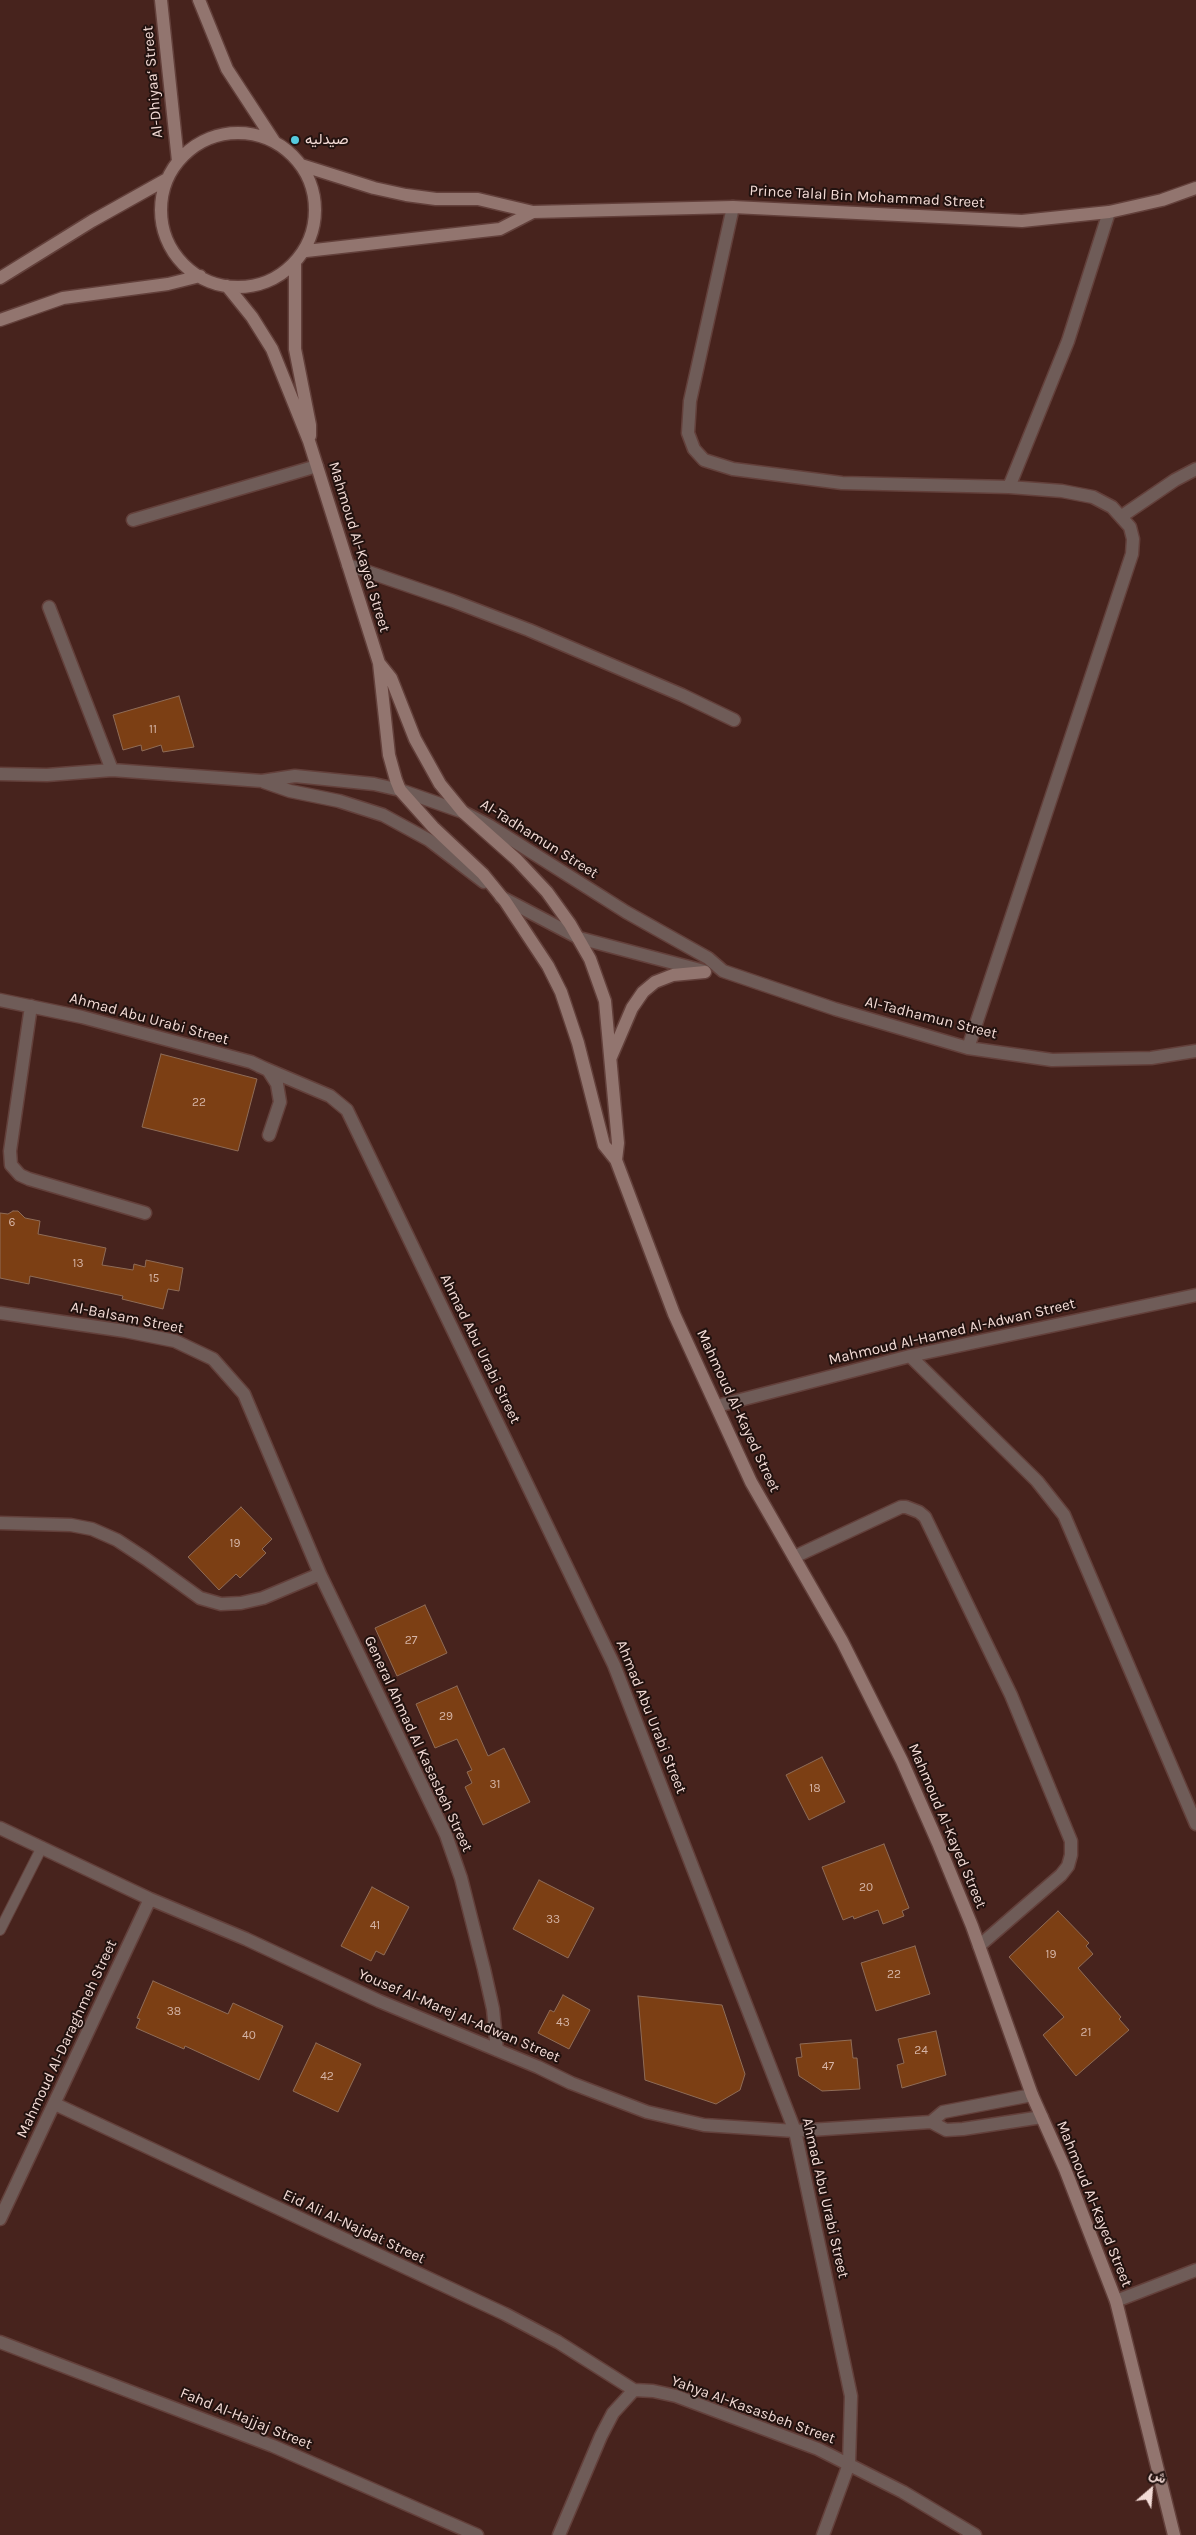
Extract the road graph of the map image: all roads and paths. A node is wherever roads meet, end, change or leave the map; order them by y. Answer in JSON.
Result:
{"nodes":[{"id":1,"x":161,"y":0,"type":"edge"},
{"id":2,"x":199,"y":0,"type":"edge"},
{"id":3,"x":274,"y":141,"type":"junction"},
{"id":4,"x":178,"y":161,"type":"junction"},
{"id":5,"x":301,"y":165,"type":"junction"},
{"id":6,"x":167,"y":179,"type":"junction"},
{"id":7,"x":1196,"y":188,"type":"edge"},
{"id":8,"x":733,"y":207,"type":"junction"},
{"id":9,"x":533,"y":212,"type":"junction"},
{"id":10,"x":1109,"y":212,"type":"junction"},
{"id":11,"x":306,"y":250,"type":"junction"},
{"id":12,"x":295,"y":262,"type":"junction"},
{"id":13,"x":200,"y":276,"type":"junction"},
{"id":14,"x":0,"y":278,"type":"edge"},
{"id":15,"x":227,"y":286,"type":"junction"},
{"id":16,"x":0,"y":320,"type":"edge"},
{"id":17,"x":309,"y":441,"type":"junction"},
{"id":18,"x":317,"y":466,"type":"junction"},
{"id":19,"x":1196,"y":469,"type":"edge"},
{"id":20,"x":1009,"y":487,"type":"junction"},
{"id":21,"x":1122,"y":516,"type":"junction"},
{"id":22,"x":133,"y":520,"type":"dead end"},
{"id":23,"x":348,"y":565,"type":"junction"},
{"id":24,"x":49,"y":607,"type":"dead end"},
{"id":25,"x":379,"y":663,"type":"junction"},
{"id":26,"x":734,"y":720,"type":"dead end"},
{"id":27,"x":112,"y":770,"type":"junction"},
{"id":28,"x":0,"y":774,"type":"edge"},
{"id":29,"x":262,"y":781,"type":"junction"},
{"id":30,"x":400,"y":790,"type":"junction"},
{"id":31,"x":463,"y":812,"type":"junction"},
{"id":32,"x":506,"y":901,"type":"junction"},
{"id":33,"x":578,"y":938,"type":"junction"},
{"id":34,"x":724,"y":971,"type":"junction"},
{"id":35,"x":705,"y":972,"type":"junction"},
{"id":36,"x":0,"y":1000,"type":"edge"},
{"id":37,"x":31,"y":1006,"type":"junction"},
{"id":38,"x":968,"y":1048,"type":"junction"},
{"id":39,"x":1196,"y":1051,"type":"edge"},
{"id":40,"x":610,"y":1060,"type":"junction"},
{"id":41,"x":259,"y":1066,"type":"junction"},
{"id":42,"x":269,"y":1134,"type":"dead end"},
{"id":43,"x":616,"y":1160,"type":"junction"},
{"id":44,"x":145,"y":1213,"type":"dead end"},
{"id":45,"x":1196,"y":1295,"type":"edge"},
{"id":46,"x":0,"y":1313,"type":"edge"},
{"id":47,"x":910,"y":1356,"type":"junction"},
{"id":48,"x":717,"y":1406,"type":"junction"},
{"id":49,"x":0,"y":1523,"type":"edge"},
{"id":50,"x":794,"y":1557,"type":"junction"},
{"id":51,"x":320,"y":1574,"type":"junction"},
{"id":52,"x":1196,"y":1824,"type":"edge"},
{"id":53,"x":0,"y":1828,"type":"edge"},
{"id":54,"x":42,"y":1847,"type":"junction"},
{"id":55,"x":150,"y":1899,"type":"junction"},
{"id":56,"x":0,"y":1930,"type":"edge"},
{"id":57,"x":979,"y":1946,"type":"junction"},
{"id":58,"x":497,"y":2050,"type":"junction"},
{"id":59,"x":1032,"y":2095,"type":"junction"},
{"id":60,"x":55,"y":2104,"type":"junction"},
{"id":61,"x":1042,"y":2117,"type":"junction"},
{"id":62,"x":931,"y":2122,"type":"junction"},
{"id":63,"x":795,"y":2131,"type":"junction"},
{"id":64,"x":0,"y":2219,"type":"edge"},
{"id":65,"x":1196,"y":2270,"type":"edge"},
{"id":66,"x":1116,"y":2302,"type":"junction"},
{"id":67,"x":0,"y":2342,"type":"edge"},
{"id":68,"x":634,"y":2390,"type":"junction"},
{"id":69,"x":848,"y":2464,"type":"junction"},
{"id":70,"x":477,"y":2535,"type":"edge"},
{"id":71,"x":559,"y":2535,"type":"edge"},
{"id":72,"x":823,"y":2535,"type":"edge"},
{"id":73,"x":975,"y":2535,"type":"edge"},
{"id":74,"x":1174,"y":2535,"type":"edge"}],
"edges":[{"from":1,"to":4,"type":"street","name":"Al-Dhiyaa‘ Street"},
{"from":2,"to":3,"type":"street"},
{"from":3,"to":4,"type":"street"},
{"from":3,"to":5,"type":"street"},
{"from":4,"to":6,"type":"street"},
{"from":5,"to":9,"type":"street","name":"Prince Talal Bin Mohammad Street"},
{"from":5,"to":11,"type":"street"},
{"from":6,"to":13,"type":"street"},
{"from":6,"to":14,"type":"street"},
{"from":7,"to":10,"type":"street","name":"Prince Talal Bin Mohammad Street"},
{"from":8,"to":9,"type":"street","name":"Prince Talal Bin Mohammad Street"},
{"from":8,"to":10,"type":"street","name":"Prince Talal Bin Mohammad Street"},
{"from":8,"to":20,"type":"street"},
{"from":9,"to":11,"type":"street","name":"Prince Talal Bin Mohammad Street"},
{"from":10,"to":20,"type":"street"},
{"from":11,"to":12,"type":"street"},
{"from":12,"to":15,"type":"street"},
{"from":12,"to":17,"type":"street","name":"Mahmoud Al-Kayed Street"},
{"from":13,"to":15,"type":"street"},
{"from":13,"to":16,"type":"street"},
{"from":15,"to":17,"type":"street","name":"Mahmoud Al-Kayed Street"},
{"from":17,"to":18,"type":"street","name":"Mahmoud Al-Kayed Street"},
{"from":18,"to":22,"type":"street"},
{"from":18,"to":23,"type":"street","name":"Mahmoud Al-Kayed Street"},
{"from":19,"to":21,"type":"street"},
{"from":20,"to":21,"type":"street"},
{"from":21,"to":38,"type":"street"},
{"from":23,"to":25,"type":"street","name":"Mahmoud Al-Kayed Street"},
{"from":23,"to":26,"type":"street"},
{"from":24,"to":27,"type":"street"},
{"from":25,"to":30,"type":"street","name":"Mahmoud Al-Kayed Street"},
{"from":25,"to":31,"type":"street","name":"Mahmoud Al-Kayed Street"},
{"from":27,"to":28,"type":"street","name":"Al-Tadhamun Street"},
{"from":27,"to":29,"type":"street","name":"Al-Tadhamun Street"},
{"from":29,"to":30,"type":"street","name":"Al-Tadhamun Street"},
{"from":29,"to":32,"type":"street","name":"Al-Tadhamun Street"},
{"from":30,"to":31,"type":"street","name":"Al-Tadhamun Street"},
{"from":30,"to":32,"type":"street","name":"Mahmoud Al-Kayed Street"},
{"from":31,"to":33,"type":"street","name":"Mahmoud Al-Kayed Street"},
{"from":31,"to":34,"type":"street","name":"Al-Tadhamun Street"},
{"from":32,"to":33,"type":"street","name":"Al-Tadhamun Street"},
{"from":32,"to":43,"type":"street","name":"Mahmoud Al-Kayed Street"},
{"from":33,"to":35,"type":"street","name":"Al-Tadhamun Street"},
{"from":33,"to":40,"type":"street","name":"Mahmoud Al-Kayed Street"},
{"from":34,"to":35,"type":"street","name":"Al-Tadhamun Street"},
{"from":34,"to":38,"type":"street","name":"Al-Tadhamun Street"},
{"from":35,"to":40,"type":"street"},
{"from":36,"to":37,"type":"street","name":"Ahmad Abu Urabi Street"},
{"from":37,"to":41,"type":"street","name":"Ahmad Abu Urabi Street"},
{"from":37,"to":44,"type":"street"},
{"from":38,"to":39,"type":"street","name":"Al-Tadhamun Street"},
{"from":40,"to":43,"type":"street","name":"Mahmoud Al-Kayed Street"},
{"from":41,"to":42,"type":"street","name":"Ahmad Abu Urabi Street"},
{"from":41,"to":63,"type":"street","name":"Ahmad Abu Urabi Street"},
{"from":43,"to":48,"type":"street","name":"Mahmoud Al-Kayed Street"},
{"from":45,"to":47,"type":"street","name":"Mahmoud Al-Hamed Al-Adwan Street"},
{"from":46,"to":51,"type":"street","name":"Al-Balsam Street"},
{"from":47,"to":48,"type":"street","name":"Mahmoud Al-Hamed Al-Adwan Street"},
{"from":47,"to":52,"type":"street"},
{"from":48,"to":50,"type":"street","name":"Mahmoud Al-Kayed Street"},
{"from":49,"to":51,"type":"street"},
{"from":50,"to":57,"type":"street","name":"Mahmoud Al-Kayed Street"},
{"from":50,"to":57,"type":"street"},
{"from":51,"to":58,"type":"street","name":"General Ahmad Al Kasasbeh Street"},
{"from":53,"to":54,"type":"street","name":"Yousef Al-Marej Al-Adwan Street"},
{"from":54,"to":55,"type":"street","name":"Yousef Al-Marej Al-Adwan Street"},
{"from":54,"to":56,"type":"lane"},
{"from":55,"to":58,"type":"street","name":"Yousef Al-Marej Al-Adwan Street"},
{"from":55,"to":60,"type":"street","name":"Mahmoud Al-Daraghmeh Street"},
{"from":57,"to":59,"type":"street","name":"Mahmoud Al-Kayed Street"},
{"from":58,"to":63,"type":"street","name":"Yousef Al-Marej Al-Adwan Street"},
{"from":59,"to":61,"type":"street","name":"Mahmoud Al-Kayed Street"},
{"from":59,"to":62,"type":"street","name":"Yousef Al-Marej Al-Adwan Street"},
{"from":60,"to":64,"type":"street","name":"Mahmoud Al-Daraghmeh Street"},
{"from":60,"to":68,"type":"street","name":"Eid Ali Al-Najdat Street"},
{"from":61,"to":62,"type":"street","name":"Yousef Al-Marej Al-Adwan Street"},
{"from":61,"to":66,"type":"street","name":"Mahmoud Al-Kayed Street"},
{"from":62,"to":63,"type":"street","name":"Yousef Al-Marej Al-Adwan Street"},
{"from":63,"to":69,"type":"street","name":"Ahmad Abu Urabi Street"},
{"from":65,"to":66,"type":"street"},
{"from":66,"to":74,"type":"street","name":"Mahmoud Al-Kayed Street"},
{"from":67,"to":70,"type":"street","name":"Fahd Al-Hajjaj Street"},
{"from":68,"to":69,"type":"street","name":"Yahya Al-Kasasbeh Street"},
{"from":68,"to":71,"type":"street"},
{"from":69,"to":72,"type":"street","name":"Ahmad Abu Urabi Street"},
{"from":69,"to":73,"type":"street","name":"Yahya Al-Kasasbeh Street"}]}
